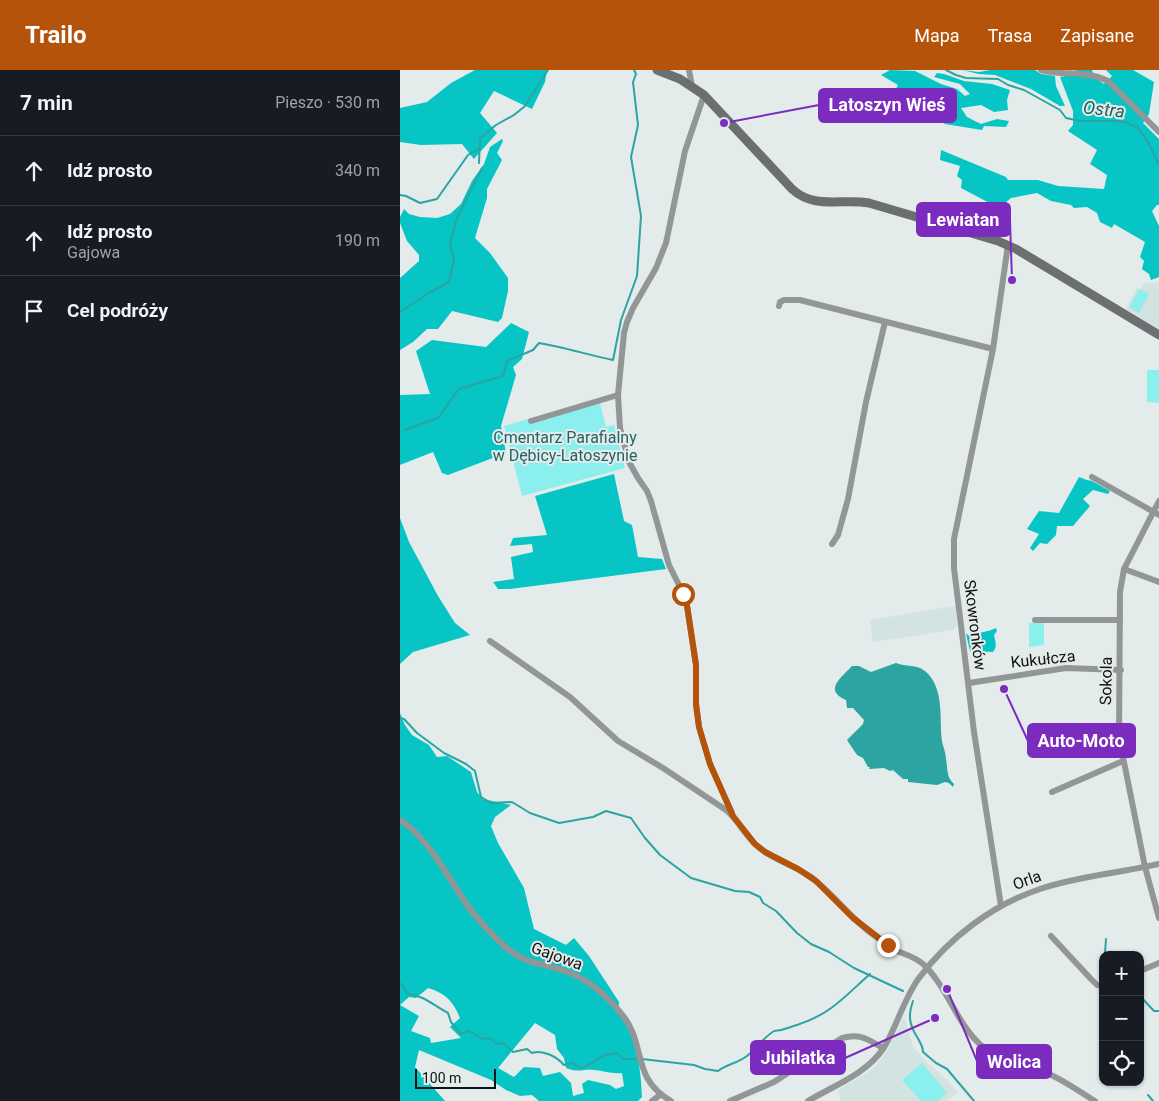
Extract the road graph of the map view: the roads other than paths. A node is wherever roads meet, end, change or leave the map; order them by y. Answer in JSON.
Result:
{"nodes":[{"id":1,"x":657,"y":70,"type":"edge"},
{"id":2,"x":689,"y":70,"type":"edge"},
{"id":3,"x":1041,"y":70,"type":"edge"},
{"id":4,"x":692,"y":86,"type":"junction"},
{"id":5,"x":704,"y":95,"type":"junction"},
{"id":6,"x":1159,"y":132,"type":"edge"},
{"id":7,"x":1008,"y":245,"type":"junction"},
{"id":8,"x":779,"y":306,"type":"dead end"},
{"id":9,"x":884,"y":322,"type":"junction"},
{"id":10,"x":1159,"y":336,"type":"edge"},
{"id":11,"x":993,"y":349,"type":"junction"},
{"id":12,"x":618,"y":395,"type":"junction"},
{"id":13,"x":531,"y":421,"type":"dead end"},
{"id":14,"x":1092,"y":477,"type":"dead end"},
{"id":15,"x":1159,"y":501,"type":"edge"},
{"id":16,"x":1156,"y":513,"type":"edge"},
{"id":17,"x":832,"y":544,"type":"dead end"},
{"id":18,"x":1124,"y":569,"type":"junction"},
{"id":19,"x":1159,"y":582,"type":"edge"},
{"id":20,"x":1035,"y":620,"type":"dead end"},
{"id":21,"x":1120,"y":620,"type":"junction"},
{"id":22,"x":490,"y":641,"type":"dead end"},
{"id":23,"x":1120,"y":670,"type":"junction"},
{"id":24,"x":969,"y":683,"type":"junction"},
{"id":25,"x":1123,"y":761,"type":"junction"},
{"id":26,"x":1052,"y":792,"type":"dead end"},
{"id":27,"x":733,"y":816,"type":"junction"},
{"id":28,"x":400,"y":820,"type":"edge"},
{"id":29,"x":1159,"y":864,"type":"edge"},
{"id":30,"x":1145,"y":867,"type":"junction"},
{"id":31,"x":1001,"y":906,"type":"junction"},
{"id":32,"x":1159,"y":918,"type":"edge"},
{"id":33,"x":1051,"y":936,"type":"dead end"},
{"id":34,"x":1159,"y":963,"type":"edge"},
{"id":35,"x":927,"y":968,"type":"junction"},
{"id":36,"x":1144,"y":969,"type":"edge"},
{"id":37,"x":1099,"y":985,"type":"edge"},
{"id":38,"x":883,"y":1048,"type":"junction"},
{"id":39,"x":660,"y":1095,"type":"junction"},
{"id":40,"x":652,"y":1101,"type":"edge"},
{"id":41,"x":671,"y":1101,"type":"edge"},
{"id":42,"x":730,"y":1101,"type":"edge"},
{"id":43,"x":808,"y":1101,"type":"edge"},
{"id":44,"x":1095,"y":1101,"type":"edge"}],
"edges":[{"from":1,"to":4,"type":"street"},
{"from":2,"to":4,"type":"street"},
{"from":3,"to":6,"type":"street"},
{"from":4,"to":5,"type":"street"},
{"from":5,"to":7,"type":"street"},
{"from":5,"to":12,"type":"street"},
{"from":7,"to":10,"type":"street"},
{"from":7,"to":11,"type":"street","name":"Skowronków"},
{"from":8,"to":9,"type":"street"},
{"from":9,"to":11,"type":"street"},
{"from":9,"to":17,"type":"street"},
{"from":11,"to":24,"type":"street","name":"Skowronków"},
{"from":12,"to":13,"type":"street"},
{"from":12,"to":27,"type":"street"},
{"from":14,"to":16,"type":"street"},
{"from":15,"to":16,"type":"street","name":"Sokola"},
{"from":16,"to":18,"type":"street","name":"Sokola"},
{"from":18,"to":19,"type":"street"},
{"from":18,"to":21,"type":"street","name":"Sokola"},
{"from":20,"to":21,"type":"street"},
{"from":21,"to":23,"type":"street","name":"Sokola"},
{"from":22,"to":27,"type":"street"},
{"from":23,"to":24,"type":"street","name":"Kukułcza"},
{"from":23,"to":25,"type":"street","name":"Sokola"},
{"from":24,"to":31,"type":"street","name":"Skowronków"},
{"from":25,"to":26,"type":"street"},
{"from":25,"to":30,"type":"street","name":"Sokola"},
{"from":27,"to":35,"type":"street"},
{"from":28,"to":39,"type":"street","name":"Gajowa"},
{"from":29,"to":30,"type":"street","name":"Orla"},
{"from":30,"to":31,"type":"street","name":"Orla"},
{"from":30,"to":32,"type":"street","name":"Sokola"},
{"from":31,"to":35,"type":"street","name":"Orla"},
{"from":33,"to":37,"type":"street"},
{"from":34,"to":36,"type":"street"},
{"from":35,"to":38,"type":"street"},
{"from":35,"to":44,"type":"street"},
{"from":38,"to":42,"type":"street"},
{"from":38,"to":43,"type":"street"},
{"from":39,"to":40,"type":"street"},
{"from":39,"to":41,"type":"street","name":"Gajowa"}]}
